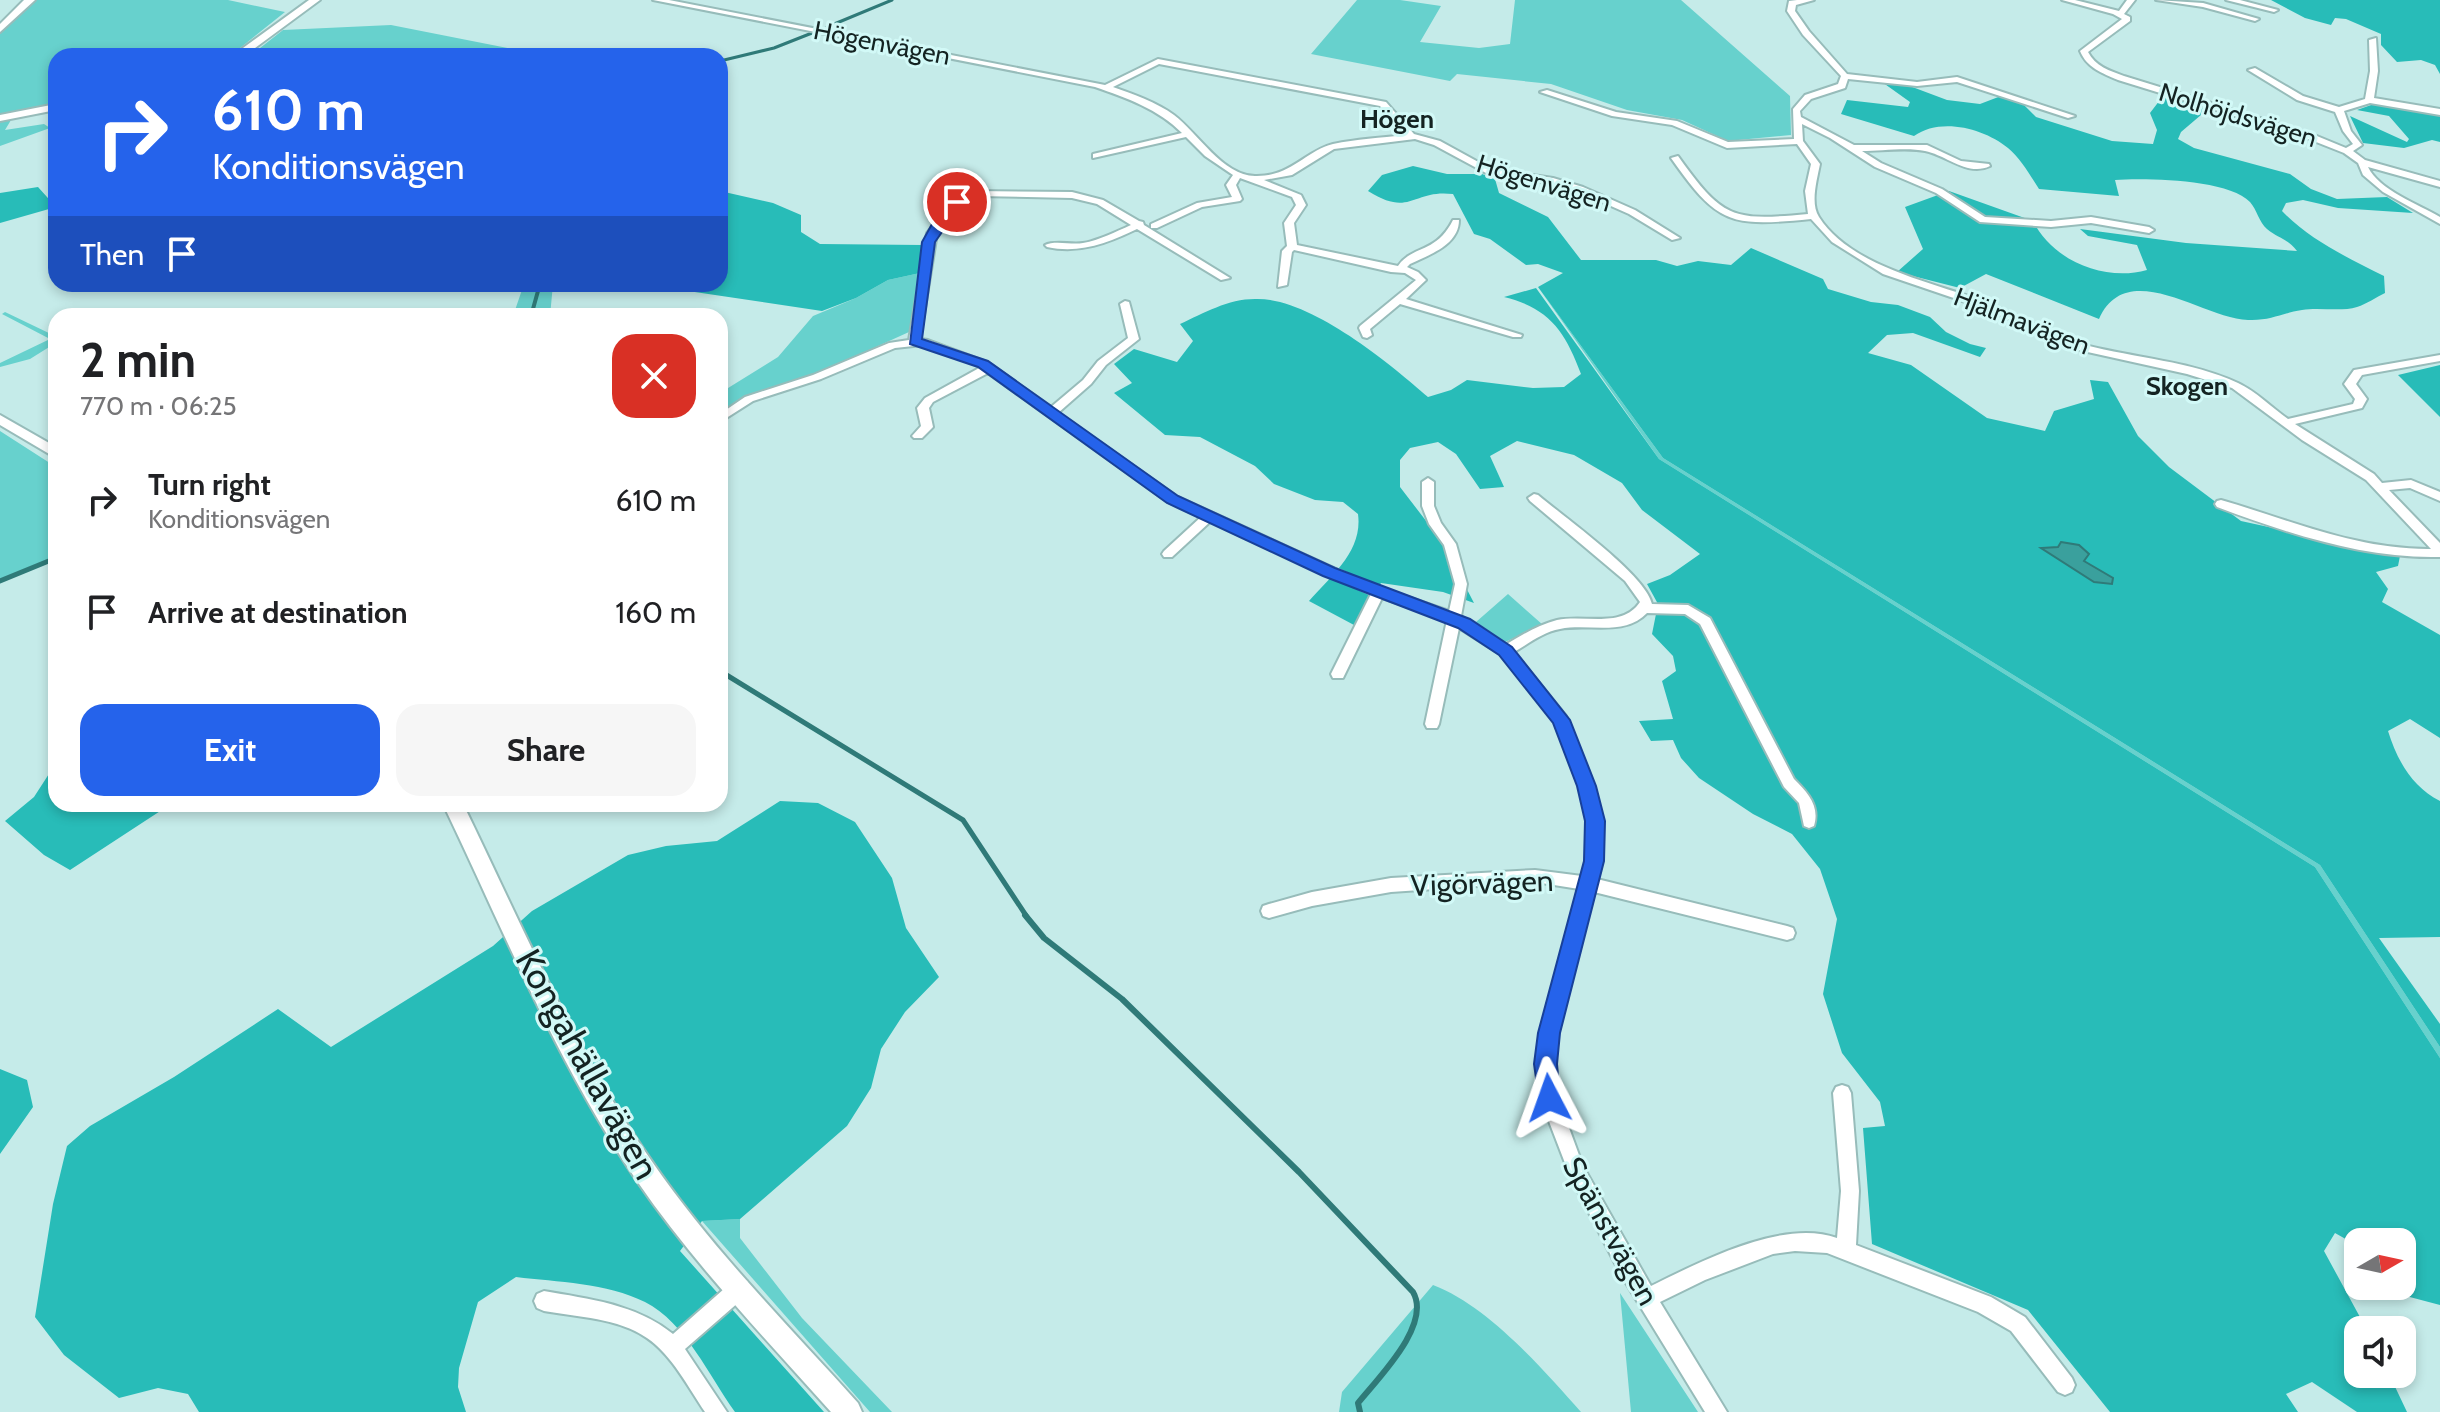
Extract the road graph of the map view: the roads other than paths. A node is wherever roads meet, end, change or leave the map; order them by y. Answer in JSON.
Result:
{"nodes":[{"id":1,"x":30,"y":0,"type":"edge"},
{"id":2,"x":315,"y":0,"type":"edge"},
{"id":3,"x":657,"y":0,"type":"edge"},
{"id":4,"x":1810,"y":0,"type":"edge"},
{"id":5,"x":2066,"y":0,"type":"edge"},
{"id":6,"x":2131,"y":0,"type":"edge"},
{"id":7,"x":2160,"y":0,"type":"edge"},
{"id":8,"x":2230,"y":0,"type":"edge"},
{"id":9,"x":2274,"y":10,"type":"dead end"},
{"id":10,"x":2121,"y":13,"type":"junction"},
{"id":11,"x":2255,"y":19,"type":"dead end"},
{"id":12,"x":0,"y":29,"type":"edge"},
{"id":13,"x":2373,"y":40,"type":"dead end"},
{"id":14,"x":248,"y":48,"type":"edge"},
{"id":15,"x":2252,"y":70,"type":"dead end"},
{"id":16,"x":1845,"y":76,"type":"junction"},
{"id":17,"x":1107,"y":87,"type":"junction"},
{"id":18,"x":1544,"y":92,"type":"dead end"},
{"id":19,"x":2369,"y":100,"type":"junction"},
{"id":20,"x":48,"y":109,"type":"edge"},
{"id":21,"x":2339,"y":110,"type":"junction"},
{"id":22,"x":2440,"y":112,"type":"edge"},
{"id":23,"x":2071,"y":116,"type":"dead end"},
{"id":24,"x":0,"y":118,"type":"edge"},
{"id":25,"x":1798,"y":119,"type":"junction"},
{"id":26,"x":1189,"y":134,"type":"junction"},
{"id":27,"x":1411,"y":136,"type":"junction"},
{"id":28,"x":1799,"y":141,"type":"junction"},
{"id":29,"x":1852,"y":148,"type":"junction"},
{"id":30,"x":2347,"y":151,"type":"junction"},
{"id":31,"x":1096,"y":156,"type":"dead end"},
{"id":32,"x":1675,"y":158,"type":"dead end"},
{"id":33,"x":2362,"y":162,"type":"junction"},
{"id":34,"x":1986,"y":166,"type":"dead end"},
{"id":35,"x":1238,"y":175,"type":"junction"},
{"id":36,"x":1252,"y":181,"type":"junction"},
{"id":37,"x":2440,"y":184,"type":"edge"},
{"id":38,"x":1813,"y":216,"type":"junction"},
{"id":39,"x":2440,"y":221,"type":"edge"},
{"id":40,"x":1456,"y":222,"type":"dead end"},
{"id":41,"x":1140,"y":224,"type":"junction"},
{"id":42,"x":1154,"y":226,"type":"dead end"},
{"id":43,"x":2149,"y":230,"type":"dead end"},
{"id":44,"x":1675,"y":238,"type":"dead end"},
{"id":45,"x":1050,"y":245,"type":"dead end"},
{"id":46,"x":1292,"y":247,"type":"junction"},
{"id":47,"x":1402,"y":268,"type":"junction"},
{"id":48,"x":1225,"y":278,"type":"dead end"},
{"id":49,"x":1282,"y":285,"type":"dead end"},
{"id":50,"x":1401,"y":301,"type":"junction"},
{"id":51,"x":1125,"y":304,"type":"dead end"},
{"id":52,"x":1367,"y":335,"type":"dead end"},
{"id":53,"x":1517,"y":335,"type":"dead end"},
{"id":54,"x":914,"y":341,"type":"junction"},
{"id":55,"x":2440,"y":358,"type":"edge"},
{"id":56,"x":988,"y":368,"type":"junction"},
{"id":57,"x":728,"y":413,"type":"edge"},
{"id":58,"x":1050,"y":414,"type":"junction"},
{"id":59,"x":0,"y":419,"type":"edge"},
{"id":60,"x":2285,"y":423,"type":"junction"},
{"id":61,"x":918,"y":436,"type":"dead end"},
{"id":62,"x":48,"y":448,"type":"edge"},
{"id":63,"x":1428,"y":482,"type":"dead end"},
{"id":64,"x":2381,"y":487,"type":"junction"},
{"id":65,"x":2440,"y":497,"type":"edge"},
{"id":66,"x":1534,"y":498,"type":"dead end"},
{"id":67,"x":2221,"y":504,"type":"dead end"},
{"id":68,"x":1208,"y":517,"type":"junction"},
{"id":69,"x":2440,"y":552,"type":"edge"},
{"id":70,"x":1168,"y":554,"type":"dead end"},
{"id":71,"x":1379,"y":592,"type":"junction"},
{"id":72,"x":1644,"y":608,"type":"junction"},
{"id":73,"x":1452,"y":617,"type":"junction"},
{"id":74,"x":1505,"y":651,"type":"junction"},
{"id":75,"x":1338,"y":674,"type":"dead end"},
{"id":76,"x":1432,"y":724,"type":"dead end"},
{"id":77,"x":457,"y":812,"type":"edge"},
{"id":78,"x":1809,"y":822,"type":"dead end"},
{"id":79,"x":1589,"y":884,"type":"junction"},
{"id":80,"x":1269,"y":911,"type":"dead end"},
{"id":81,"x":1787,"y":933,"type":"dead end"},
{"id":82,"x":1842,"y":1093,"type":"dead end"},
{"id":83,"x":1846,"y":1250,"type":"junction"},
{"id":84,"x":740,"y":1288,"type":"junction"},
{"id":85,"x":1646,"y":1299,"type":"junction"},
{"id":86,"x":544,"y":1301,"type":"dead end"},
{"id":87,"x":671,"y":1348,"type":"junction"},
{"id":88,"x":2065,"y":1385,"type":"dead end"},
{"id":89,"x":717,"y":1412,"type":"edge"},
{"id":90,"x":849,"y":1412,"type":"edge"},
{"id":91,"x":1717,"y":1412,"type":"edge"}],
"edges":[{"from":1,"to":12,"type":"street"},
{"from":2,"to":14,"type":"street"},
{"from":3,"to":17,"type":"street","name":"Högenvägen"},
{"from":4,"to":16,"type":"street"},
{"from":5,"to":10,"type":"street"},
{"from":6,"to":10,"type":"street","name":"Nolhöjdsvägen"},
{"from":7,"to":11,"type":"street"},
{"from":8,"to":9,"type":"street"},
{"from":10,"to":30,"type":"street","name":"Nolhöjdsvägen"},
{"from":13,"to":19,"type":"street"},
{"from":15,"to":21,"type":"street"},
{"from":16,"to":23,"type":"street"},
{"from":16,"to":25,"type":"street"},
{"from":17,"to":26,"type":"street","name":"Högenvägen"},
{"from":17,"to":27,"type":"street","name":"Högenvägen"},
{"from":18,"to":28,"type":"street"},
{"from":19,"to":21,"type":"street"},
{"from":19,"to":22,"type":"street"},
{"from":20,"to":24,"type":"street"},
{"from":21,"to":30,"type":"street"},
{"from":25,"to":28,"type":"street"},
{"from":25,"to":29,"type":"street"},
{"from":26,"to":31,"type":"street"},
{"from":26,"to":35,"type":"street","name":"Högenvägen"},
{"from":27,"to":36,"type":"street","name":"Högenvägen"},
{"from":27,"to":44,"type":"street","name":"Högenvägen"},
{"from":28,"to":38,"type":"street"},
{"from":29,"to":34,"type":"street"},
{"from":29,"to":43,"type":"street"},
{"from":30,"to":33,"type":"street","name":"Nolhöjdsvägen"},
{"from":32,"to":38,"type":"street"},
{"from":33,"to":37,"type":"street"},
{"from":33,"to":39,"type":"street","name":"Nolhöjdsvägen"},
{"from":35,"to":36,"type":"street","name":"Högenvägen"},
{"from":35,"to":42,"type":"street"},
{"from":36,"to":46,"type":"street","name":"Högenvägen"},
{"from":38,"to":60,"type":"street","name":"Hjälmavägen"},
{"from":40,"to":47,"type":"street"},
{"from":41,"to":45,"type":"street"},
{"from":41,"to":48,"type":"street"},
{"from":41,"to":54,"type":"street"},
{"from":46,"to":47,"type":"street"},
{"from":46,"to":49,"type":"street","name":"Högenvägen"},
{"from":47,"to":50,"type":"street"},
{"from":50,"to":52,"type":"street"},
{"from":50,"to":53,"type":"street"},
{"from":51,"to":58,"type":"street"},
{"from":54,"to":56,"type":"street","name":"Spänstvägen"},
{"from":54,"to":57,"type":"street"},
{"from":55,"to":60,"type":"street"},
{"from":56,"to":58,"type":"street","name":"Spänstvägen"},
{"from":56,"to":61,"type":"street"},
{"from":58,"to":68,"type":"street","name":"Spänstvägen"},
{"from":59,"to":62,"type":"street"},
{"from":60,"to":64,"type":"street","name":"Hjälmavägen"},
{"from":63,"to":73,"type":"street"},
{"from":64,"to":65,"type":"street"},
{"from":64,"to":69,"type":"street","name":"Hjälmavägen"},
{"from":66,"to":72,"type":"street"},
{"from":67,"to":69,"type":"street","name":"Hjälmavägen"},
{"from":68,"to":70,"type":"street"},
{"from":68,"to":71,"type":"street","name":"Spänstvägen"},
{"from":71,"to":73,"type":"street","name":"Spänstvägen"},
{"from":71,"to":75,"type":"street"},
{"from":72,"to":74,"type":"street"},
{"from":72,"to":78,"type":"street"},
{"from":73,"to":74,"type":"street","name":"Spänstvägen"},
{"from":73,"to":76,"type":"street"},
{"from":74,"to":79,"type":"street","name":"Spänstvägen"},
{"from":77,"to":84,"type":"street","name":"Kongahällavägen"},
{"from":79,"to":80,"type":"street","name":"Vigörvägen"},
{"from":79,"to":81,"type":"street","name":"Vigörvägen"},
{"from":79,"to":85,"type":"street","name":"Spänstvägen"},
{"from":82,"to":83,"type":"street"},
{"from":83,"to":85,"type":"street"},
{"from":83,"to":88,"type":"street"},
{"from":84,"to":87,"type":"street"},
{"from":84,"to":90,"type":"street","name":"Kongahällavägen"},
{"from":85,"to":91,"type":"street","name":"Spänstvägen"},
{"from":86,"to":87,"type":"street"},
{"from":87,"to":89,"type":"street"}]}
